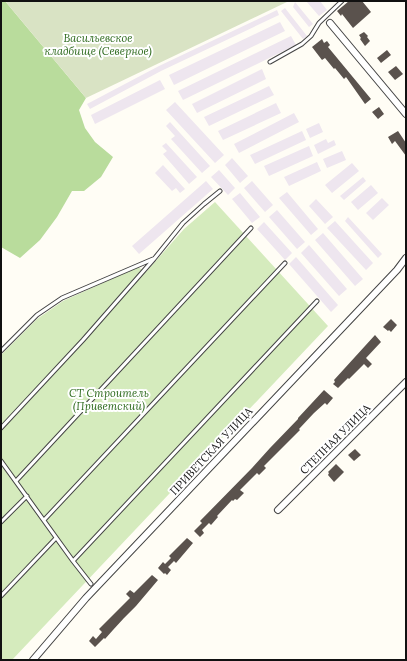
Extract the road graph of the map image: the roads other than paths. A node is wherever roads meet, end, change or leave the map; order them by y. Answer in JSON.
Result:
{"nodes":[{"id":1,"x":342,"y":1,"type":"edge"},
{"id":2,"x":330,"y":23,"type":"dead end"},
{"id":3,"x":270,"y":62,"type":"dead end"},
{"id":4,"x":406,"y":114,"type":"edge"},
{"id":5,"x":220,"y":191,"type":"dead end"},
{"id":6,"x":251,"y":228,"type":"dead end"},
{"id":7,"x":154,"y":259,"type":"junction"},
{"id":8,"x":405,"y":262,"type":"edge"},
{"id":9,"x":285,"y":264,"type":"dead end"},
{"id":10,"x":316,"y":301,"type":"dead end"},
{"id":11,"x":1,"y":351,"type":"edge"},
{"id":12,"x":406,"y":382,"type":"edge"},
{"id":13,"x":1,"y":428,"type":"edge"},
{"id":14,"x":1,"y":461,"type":"edge"},
{"id":15,"x":16,"y":481,"type":"junction"},
{"id":16,"x":27,"y":496,"type":"junction"},
{"id":17,"x":278,"y":510,"type":"dead end"},
{"id":18,"x":44,"y":520,"type":"junction"},
{"id":19,"x":1,"y":522,"type":"edge"},
{"id":20,"x":56,"y":538,"type":"junction"},
{"id":21,"x":73,"y":561,"type":"junction"},
{"id":22,"x":91,"y":584,"type":"dead end"},
{"id":23,"x":1,"y":596,"type":"edge"},
{"id":24,"x":34,"y":660,"type":"edge"}],
"edges":[{"from":1,"to":3,"type":"lane"},
{"from":2,"to":4,"type":"street"},
{"from":5,"to":7,"type":"lane"},
{"from":6,"to":15,"type":"lane"},
{"from":7,"to":11,"type":"lane"},
{"from":7,"to":13,"type":"lane"},
{"from":8,"to":24,"type":"street","name":"ПРИВЕТСКАЯ УЛИЦА"},
{"from":9,"to":18,"type":"lane"},
{"from":10,"to":21,"type":"lane"},
{"from":12,"to":17,"type":"street","name":"СТЕПНАЯ УЛИЦА"},
{"from":14,"to":15,"type":"lane"},
{"from":15,"to":16,"type":"lane"},
{"from":16,"to":18,"type":"lane"},
{"from":16,"to":19,"type":"lane"},
{"from":18,"to":20,"type":"lane"},
{"from":20,"to":21,"type":"lane"},
{"from":20,"to":23,"type":"lane"},
{"from":21,"to":22,"type":"lane"}]}
